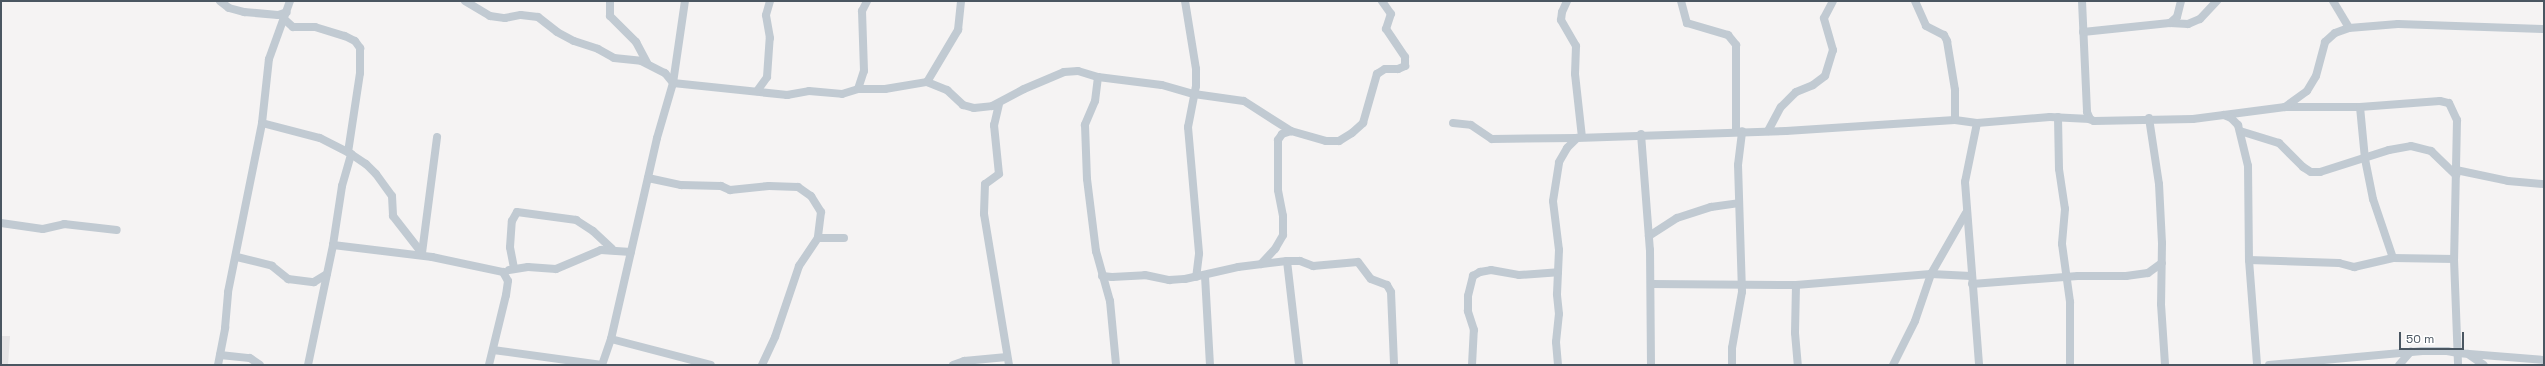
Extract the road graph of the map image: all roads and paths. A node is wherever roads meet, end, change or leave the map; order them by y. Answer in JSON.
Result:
{"nodes":[{"id":1,"x":220,"y":1,"type":"edge"},
{"id":2,"x":290,"y":1,"type":"edge"},
{"id":3,"x":464,"y":1,"type":"edge"},
{"id":4,"x":610,"y":1,"type":"edge"},
{"id":5,"x":685,"y":1,"type":"edge"},
{"id":6,"x":770,"y":1,"type":"edge"},
{"id":7,"x":867,"y":1,"type":"edge"},
{"id":8,"x":961,"y":1,"type":"edge"},
{"id":9,"x":1185,"y":1,"type":"edge"},
{"id":10,"x":1382,"y":1,"type":"edge"},
{"id":11,"x":1567,"y":1,"type":"edge"},
{"id":12,"x":1681,"y":1,"type":"edge"},
{"id":13,"x":1833,"y":1,"type":"edge"},
{"id":14,"x":1915,"y":1,"type":"edge"},
{"id":15,"x":2082,"y":1,"type":"edge"},
{"id":16,"x":2181,"y":1,"type":"edge"},
{"id":17,"x":2217,"y":1,"type":"edge"},
{"id":18,"x":2333,"y":1,"type":"edge"},
{"id":19,"x":286,"y":16,"type":"junction"},
{"id":20,"x":2170,"y":24,"type":"junction"},
{"id":21,"x":2349,"y":28,"type":"junction"},
{"id":22,"x":2544,"y":29,"type":"edge"},
{"id":23,"x":2083,"y":32,"type":"junction"},
{"id":24,"x":647,"y":63,"type":"junction"},
{"id":25,"x":1098,"y":77,"type":"junction"},
{"id":26,"x":673,"y":82,"type":"junction"},
{"id":27,"x":927,"y":82,"type":"junction"},
{"id":28,"x":858,"y":89,"type":"junction"},
{"id":29,"x":757,"y":91,"type":"junction"},
{"id":30,"x":1194,"y":94,"type":"junction"},
{"id":31,"x":999,"y":104,"type":"junction"},
{"id":32,"x":2286,"y":107,"type":"junction"},
{"id":33,"x":2360,"y":107,"type":"junction"},
{"id":34,"x":2223,"y":115,"type":"junction"},
{"id":35,"x":2058,"y":117,"type":"junction"},
{"id":36,"x":2149,"y":118,"type":"junction"},
{"id":37,"x":2090,"y":119,"type":"junction"},
{"id":38,"x":1955,"y":120,"type":"junction"},
{"id":39,"x":262,"y":123,"type":"junction"},
{"id":40,"x":1453,"y":123,"type":"dead end"},
{"id":41,"x":1977,"y":123,"type":"junction"},
{"id":42,"x":1291,"y":131,"type":"junction"},
{"id":43,"x":1739,"y":131,"type":"junction"},
{"id":44,"x":1768,"y":131,"type":"junction"},
{"id":45,"x":2240,"y":131,"type":"junction"},
{"id":46,"x":1641,"y":134,"type":"junction"},
{"id":47,"x":437,"y":137,"type":"dead end"},
{"id":48,"x":1580,"y":137,"type":"junction"},
{"id":49,"x":350,"y":153,"type":"junction"},
{"id":50,"x":2365,"y":159,"type":"junction"},
{"id":51,"x":2456,"y":172,"type":"junction"},
{"id":52,"x":648,"y":178,"type":"junction"},
{"id":53,"x":2544,"y":184,"type":"edge"},
{"id":54,"x":1739,"y":203,"type":"junction"},
{"id":55,"x":1966,"y":213,"type":"junction"},
{"id":56,"x":1,"y":223,"type":"edge"},
{"id":57,"x":117,"y":230,"type":"dead end"},
{"id":58,"x":1649,"y":236,"type":"junction"},
{"id":59,"x":818,"y":238,"type":"junction"},
{"id":60,"x":844,"y":238,"type":"dead end"},
{"id":61,"x":333,"y":245,"type":"junction"},
{"id":62,"x":612,"y":249,"type":"junction"},
{"id":63,"x":632,"y":252,"type":"junction"},
{"id":64,"x":422,"y":254,"type":"junction"},
{"id":65,"x":237,"y":256,"type":"junction"},
{"id":66,"x":2393,"y":258,"type":"junction"},
{"id":67,"x":2454,"y":259,"type":"junction"},
{"id":68,"x":2249,"y":260,"type":"junction"},
{"id":69,"x":1287,"y":261,"type":"junction"},
{"id":70,"x":2162,"y":263,"type":"junction"},
{"id":71,"x":1261,"y":264,"type":"junction"},
{"id":72,"x":514,"y":268,"type":"junction"},
{"id":73,"x":503,"y":272,"type":"junction"},
{"id":74,"x":1558,"y":272,"type":"junction"},
{"id":75,"x":327,"y":274,"type":"junction"},
{"id":76,"x":1932,"y":274,"type":"junction"},
{"id":77,"x":1102,"y":276,"type":"junction"},
{"id":78,"x":1205,"y":276,"type":"junction"},
{"id":79,"x":1196,"y":277,"type":"junction"},
{"id":80,"x":2065,"y":278,"type":"junction"},
{"id":81,"x":1971,"y":280,"type":"junction"},
{"id":82,"x":1651,"y":284,"type":"junction"},
{"id":83,"x":1742,"y":285,"type":"junction"},
{"id":84,"x":1796,"y":285,"type":"junction"},
{"id":85,"x":611,"y":339,"type":"junction"},
{"id":86,"x":493,"y":350,"type":"junction"},
{"id":87,"x":2411,"y":352,"type":"junction"},
{"id":88,"x":2457,"y":353,"type":"junction"},
{"id":89,"x":2467,"y":353,"type":"junction"},
{"id":90,"x":220,"y":355,"type":"junction"},
{"id":91,"x":2544,"y":360,"type":"edge"},
{"id":92,"x":1008,"y":361,"type":"edge"},
{"id":93,"x":218,"y":365,"type":"edge"},
{"id":94,"x":260,"y":365,"type":"edge"},
{"id":95,"x":308,"y":365,"type":"edge"},
{"id":96,"x":489,"y":365,"type":"edge"},
{"id":97,"x":602,"y":365,"type":"edge"},
{"id":98,"x":711,"y":365,"type":"edge"},
{"id":99,"x":762,"y":365,"type":"edge"},
{"id":100,"x":953,"y":365,"type":"edge"},
{"id":101,"x":1116,"y":365,"type":"edge"},
{"id":102,"x":1210,"y":365,"type":"edge"},
{"id":103,"x":1299,"y":365,"type":"edge"},
{"id":104,"x":1394,"y":365,"type":"edge"},
{"id":105,"x":1472,"y":365,"type":"edge"},
{"id":106,"x":1558,"y":365,"type":"edge"},
{"id":107,"x":1651,"y":365,"type":"edge"},
{"id":108,"x":1732,"y":365,"type":"edge"},
{"id":109,"x":1798,"y":365,"type":"edge"},
{"id":110,"x":1893,"y":365,"type":"edge"},
{"id":111,"x":1979,"y":365,"type":"edge"},
{"id":112,"x":2070,"y":365,"type":"edge"},
{"id":113,"x":2165,"y":365,"type":"edge"},
{"id":114,"x":2257,"y":365,"type":"edge"},
{"id":115,"x":2269,"y":365,"type":"edge"},
{"id":116,"x":2399,"y":365,"type":"edge"},
{"id":117,"x":2458,"y":365,"type":"edge"},
{"id":118,"x":2484,"y":365,"type":"edge"}],
"edges":[{"from":1,"to":19,"type":"street"},
{"from":2,"to":19,"type":"street"},
{"from":3,"to":24,"type":"street"},
{"from":4,"to":24,"type":"street"},
{"from":5,"to":26,"type":"street"},
{"from":6,"to":29,"type":"street"},
{"from":7,"to":28,"type":"street"},
{"from":8,"to":27,"type":"street"},
{"from":9,"to":30,"type":"street"},
{"from":10,"to":42,"type":"street"},
{"from":11,"to":48,"type":"street"},
{"from":12,"to":43,"type":"street"},
{"from":13,"to":44,"type":"street"},
{"from":14,"to":38,"type":"street"},
{"from":15,"to":23,"type":"street"},
{"from":16,"to":20,"type":"street"},
{"from":17,"to":20,"type":"street"},
{"from":18,"to":21,"type":"street"},
{"from":19,"to":39,"type":"street"},
{"from":19,"to":49,"type":"street"},
{"from":20,"to":23,"type":"street"},
{"from":21,"to":22,"type":"street"},
{"from":21,"to":32,"type":"street"},
{"from":23,"to":37,"type":"street"},
{"from":24,"to":26,"type":"street"},
{"from":25,"to":30,"type":"street"},
{"from":25,"to":31,"type":"street"},
{"from":25,"to":77,"type":"street"},
{"from":26,"to":29,"type":"street"},
{"from":26,"to":52,"type":"street"},
{"from":27,"to":28,"type":"street"},
{"from":27,"to":31,"type":"street"},
{"from":28,"to":29,"type":"street"},
{"from":30,"to":42,"type":"street"},
{"from":30,"to":79,"type":"street"},
{"from":31,"to":92,"type":"street"},
{"from":32,"to":33,"type":"street"},
{"from":32,"to":34,"type":"street"},
{"from":33,"to":50,"type":"street"},
{"from":33,"to":51,"type":"street"},
{"from":34,"to":36,"type":"street"},
{"from":34,"to":45,"type":"street"},
{"from":35,"to":37,"type":"street"},
{"from":35,"to":41,"type":"street"},
{"from":35,"to":80,"type":"street"},
{"from":36,"to":37,"type":"street"},
{"from":36,"to":70,"type":"street"},
{"from":38,"to":41,"type":"street"},
{"from":38,"to":44,"type":"street"},
{"from":39,"to":49,"type":"street"},
{"from":39,"to":65,"type":"street"},
{"from":40,"to":48,"type":"street"},
{"from":41,"to":55,"type":"street"},
{"from":42,"to":71,"type":"street"},
{"from":43,"to":44,"type":"street"},
{"from":43,"to":46,"type":"street"},
{"from":43,"to":54,"type":"street"},
{"from":45,"to":50,"type":"street"},
{"from":45,"to":68,"type":"street"},
{"from":46,"to":48,"type":"street"},
{"from":46,"to":58,"type":"street"},
{"from":47,"to":64,"type":"street"},
{"from":48,"to":74,"type":"street"},
{"from":49,"to":61,"type":"street"},
{"from":49,"to":64,"type":"street"},
{"from":50,"to":51,"type":"street"},
{"from":50,"to":66,"type":"street"},
{"from":51,"to":53,"type":"street"},
{"from":51,"to":67,"type":"street"},
{"from":52,"to":59,"type":"street"},
{"from":52,"to":63,"type":"street"},
{"from":54,"to":58,"type":"street"},
{"from":54,"to":83,"type":"street"},
{"from":55,"to":76,"type":"street"},
{"from":55,"to":81,"type":"street"},
{"from":56,"to":57,"type":"street"},
{"from":58,"to":82,"type":"street"},
{"from":59,"to":60,"type":"street"},
{"from":59,"to":99,"type":"street"},
{"from":61,"to":64,"type":"street"},
{"from":61,"to":75,"type":"street"},
{"from":62,"to":63,"type":"street"},
{"from":62,"to":72,"type":"street"},
{"from":62,"to":72,"type":"street"},
{"from":63,"to":85,"type":"street"},
{"from":64,"to":73,"type":"street"},
{"from":65,"to":75,"type":"street"},
{"from":65,"to":90,"type":"street"},
{"from":66,"to":67,"type":"street"},
{"from":66,"to":68,"type":"street"},
{"from":67,"to":88,"type":"street"},
{"from":68,"to":114,"type":"street"},
{"from":69,"to":71,"type":"street"},
{"from":69,"to":103,"type":"street"},
{"from":69,"to":104,"type":"street"},
{"from":70,"to":80,"type":"street"},
{"from":70,"to":113,"type":"street"},
{"from":71,"to":78,"type":"street"},
{"from":72,"to":73,"type":"street"},
{"from":73,"to":86,"type":"street"},
{"from":74,"to":105,"type":"street"},
{"from":74,"to":106,"type":"street"},
{"from":75,"to":95,"type":"street"},
{"from":76,"to":81,"type":"street"},
{"from":76,"to":84,"type":"street"},
{"from":76,"to":110,"type":"street"},
{"from":77,"to":79,"type":"street"},
{"from":77,"to":101,"type":"street"},
{"from":78,"to":79,"type":"street"},
{"from":78,"to":102,"type":"street"},
{"from":80,"to":81,"type":"street"},
{"from":80,"to":112,"type":"street"},
{"from":81,"to":111,"type":"street"},
{"from":82,"to":83,"type":"street"},
{"from":82,"to":107,"type":"street"},
{"from":83,"to":84,"type":"street"},
{"from":83,"to":108,"type":"street"},
{"from":84,"to":109,"type":"street"},
{"from":85,"to":97,"type":"street"},
{"from":85,"to":98,"type":"street"},
{"from":86,"to":96,"type":"street"},
{"from":86,"to":97,"type":"street"},
{"from":87,"to":88,"type":"street"},
{"from":87,"to":115,"type":"street"},
{"from":87,"to":116,"type":"street"},
{"from":88,"to":89,"type":"street"},
{"from":88,"to":117,"type":"street"},
{"from":89,"to":91,"type":"street"},
{"from":89,"to":118,"type":"street"},
{"from":90,"to":93,"type":"street"},
{"from":90,"to":94,"type":"street"},
{"from":92,"to":100,"type":"street"}]}
